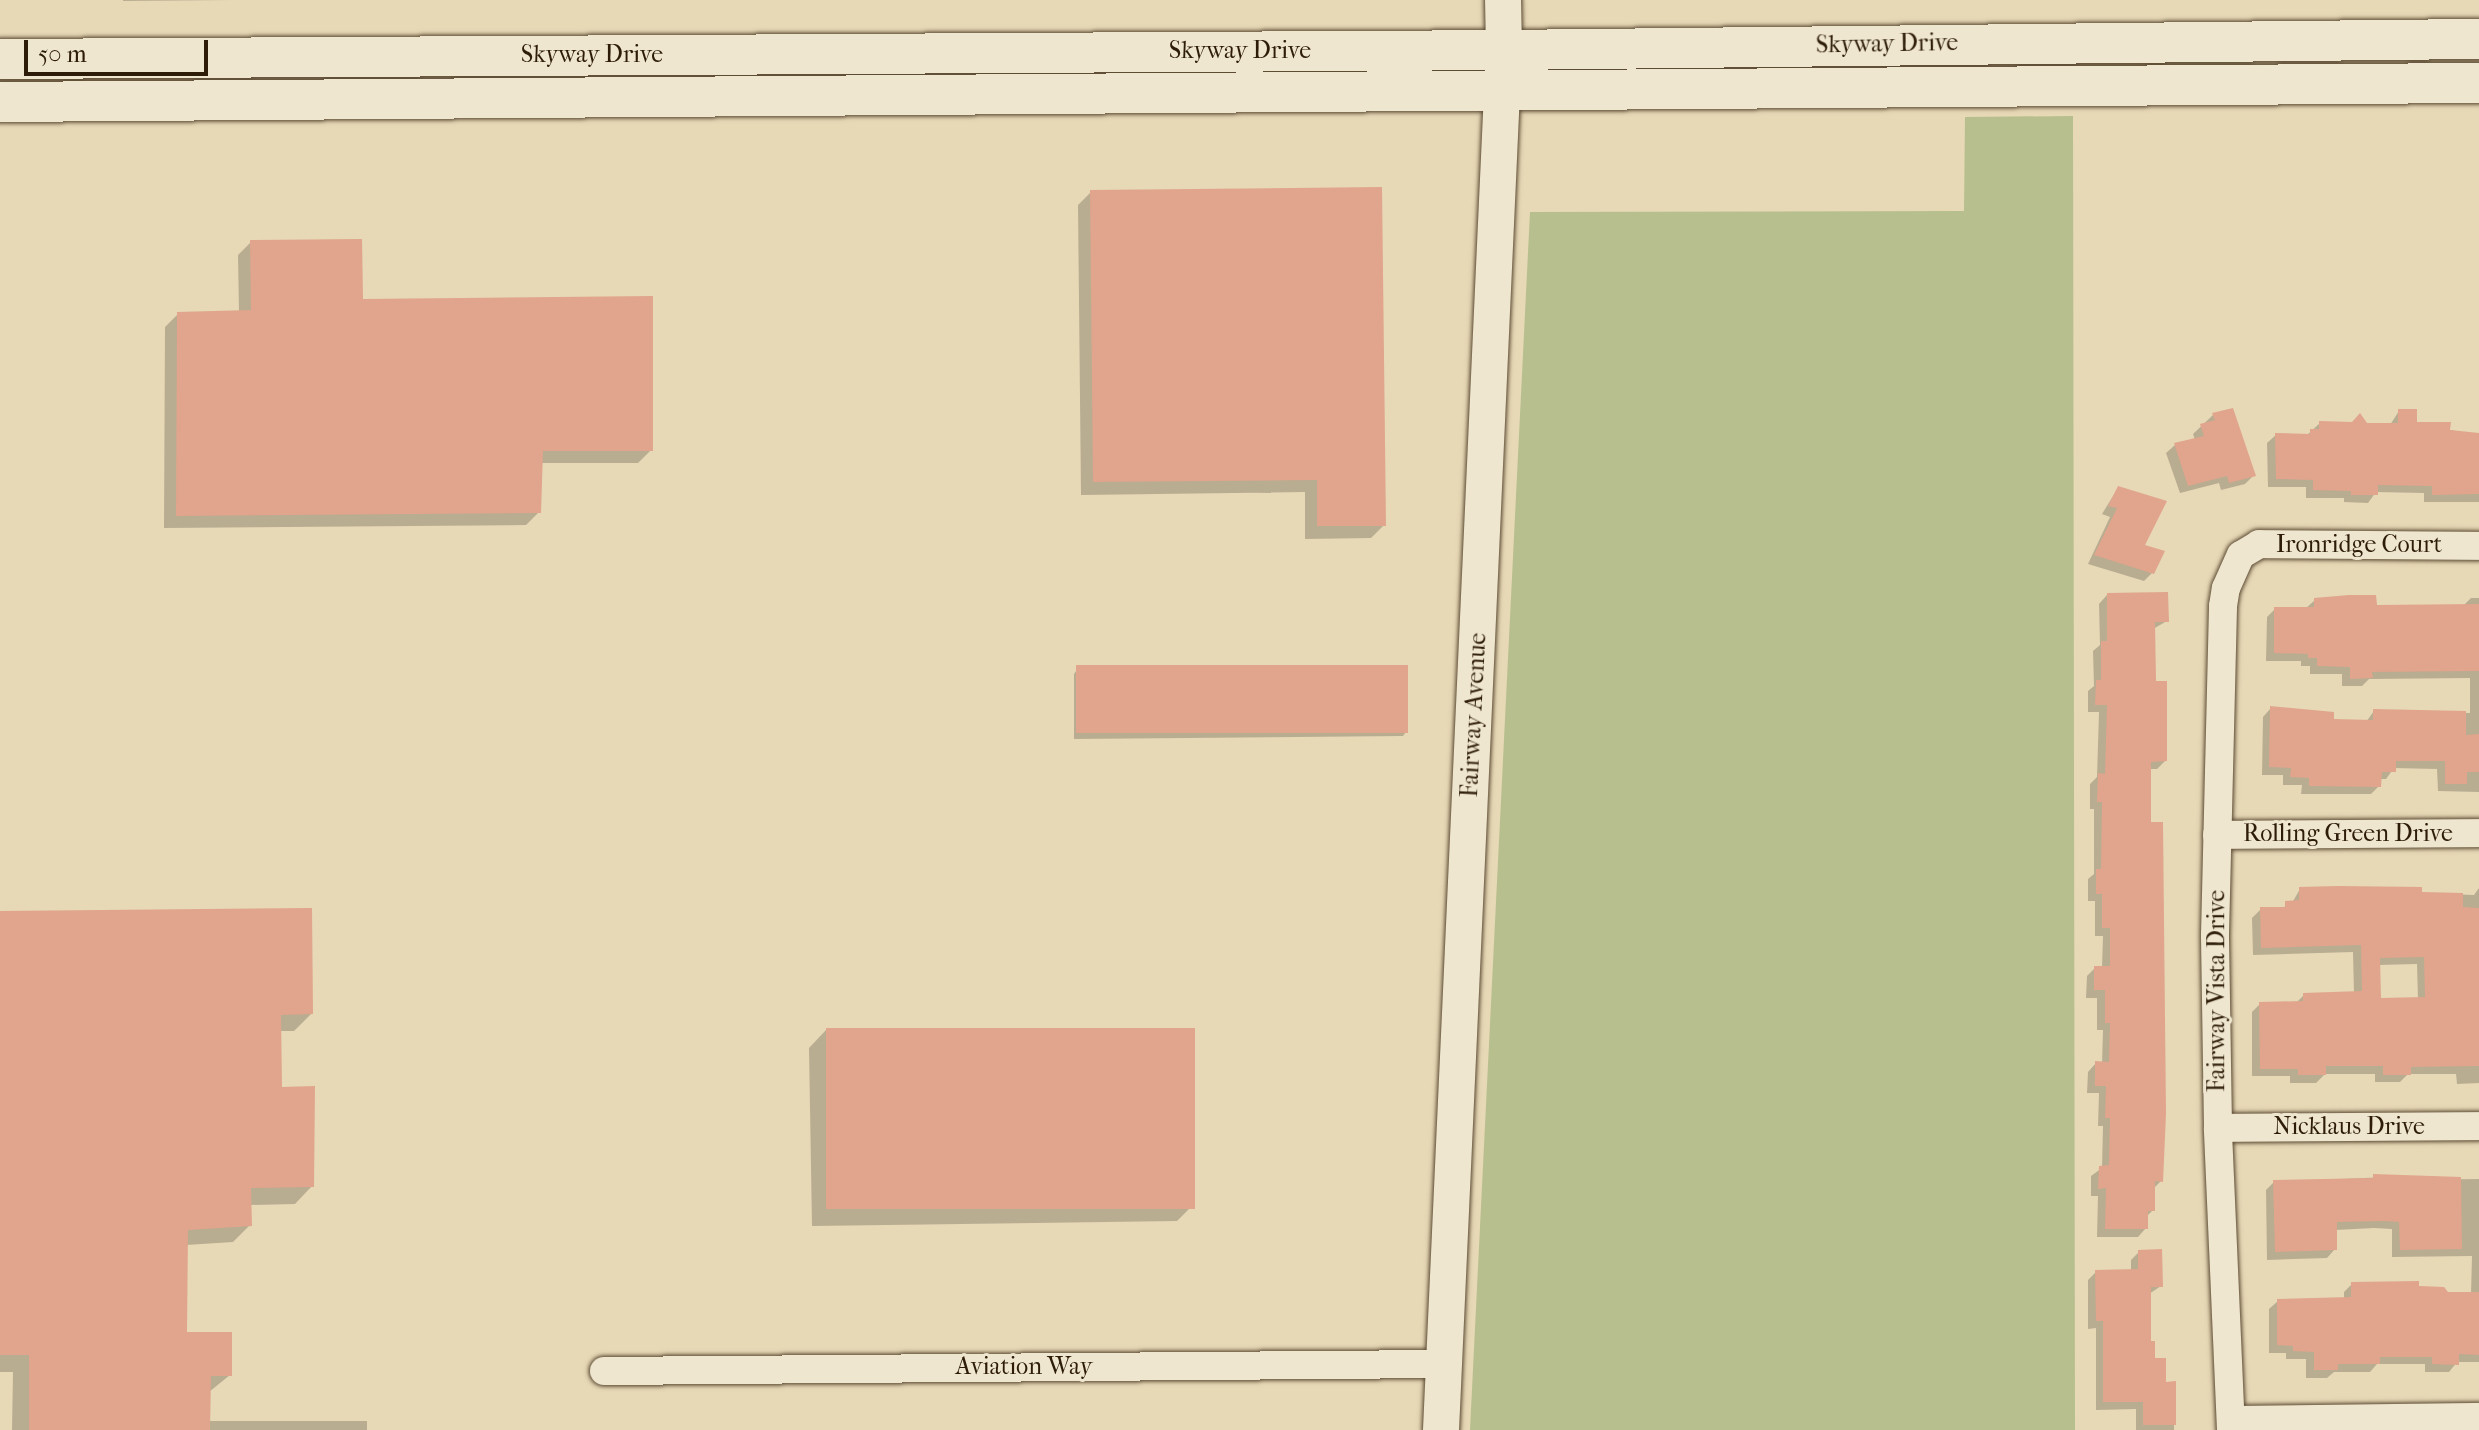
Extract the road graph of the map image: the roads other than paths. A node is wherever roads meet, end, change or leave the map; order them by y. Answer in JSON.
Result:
{"nodes":[{"id":1,"x":1503,"y":0,"type":"edge"},
{"id":2,"x":2479,"y":39,"type":"edge"},
{"id":3,"x":1504,"y":50,"type":"junction"},
{"id":4,"x":0,"y":59,"type":"edge"},
{"id":5,"x":2479,"y":83,"type":"edge"},
{"id":6,"x":1502,"y":90,"type":"junction"},
{"id":7,"x":0,"y":102,"type":"edge"},
{"id":8,"x":2479,"y":546,"type":"edge"},
{"id":9,"x":2241,"y":555,"type":"joint"},
{"id":10,"x":2479,"y":833,"type":"edge"},
{"id":11,"x":2217,"y":835,"type":"junction"},
{"id":12,"x":2479,"y":1126,"type":"edge"},
{"id":13,"x":2218,"y":1128,"type":"junction"},
{"id":14,"x":1444,"y":1364,"type":"junction"},
{"id":15,"x":604,"y":1371,"type":"dead end"},
{"id":16,"x":2479,"y":1417,"type":"edge"},
{"id":17,"x":2231,"y":1425,"type":"edge"},
{"id":18,"x":1441,"y":1430,"type":"edge"}],
"edges":[{"from":1,"to":3,"type":"street","name":"Fairway Avenue"},
{"from":2,"to":3,"type":"main road","name":"Skyway Drive"},
{"from":3,"to":4,"type":"main road","name":"Skyway Drive"},
{"from":3,"to":6,"type":"street","name":"Fairway Avenue"},
{"from":5,"to":6,"type":"main road","name":"Skyway Drive"},
{"from":6,"to":7,"type":"main road","name":"Skyway Drive"},
{"from":6,"to":14,"type":"street","name":"Fairway Avenue"},
{"from":8,"to":9,"type":"street","name":"Ironridge Court"},
{"from":9,"to":11,"type":"street","name":"Fairway Vista Drive"},
{"from":10,"to":11,"type":"street","name":"Rolling Green Drive"},
{"from":11,"to":13,"type":"street","name":"Fairway Vista Drive"},
{"from":12,"to":13,"type":"street","name":"Nicklaus Drive"},
{"from":13,"to":17,"type":"street","name":"Fairway Vista Drive"},
{"from":14,"to":15,"type":"street","name":"Aviation Way"},
{"from":14,"to":18,"type":"street","name":"Fairway Avenue"},
{"from":16,"to":17,"type":"street"}]}
